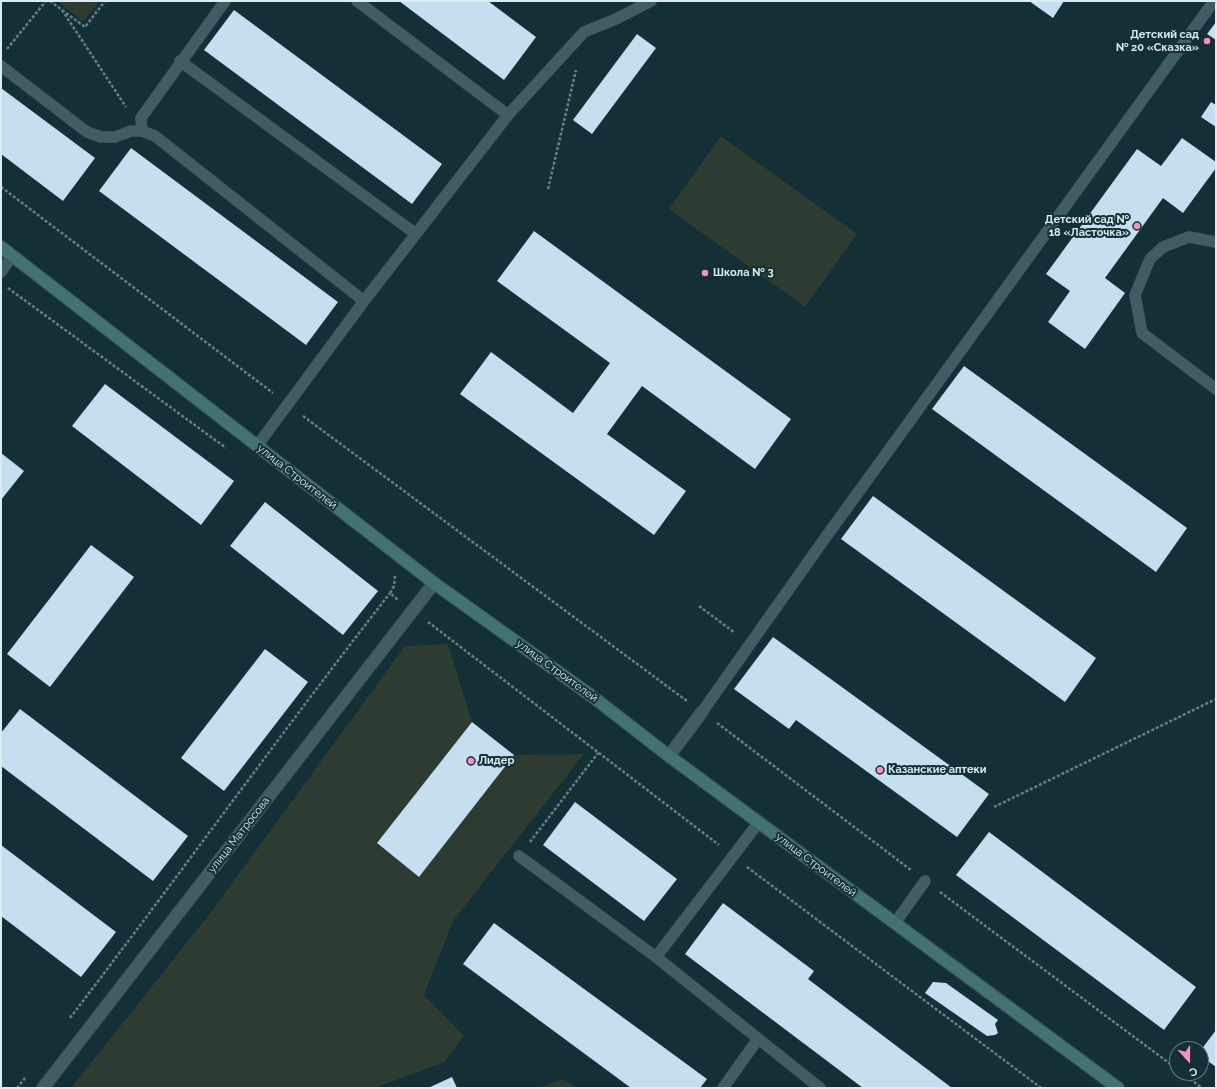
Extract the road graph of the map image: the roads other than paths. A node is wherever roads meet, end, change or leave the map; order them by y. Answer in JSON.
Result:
{"nodes":[{"id":1,"x":225,"y":1,"type":"edge"},
{"id":2,"x":357,"y":1,"type":"edge"},
{"id":3,"x":651,"y":1,"type":"edge"},
{"id":4,"x":1214,"y":1,"type":"edge"},
{"id":5,"x":180,"y":61,"type":"junction"},
{"id":6,"x":1,"y":66,"type":"edge"},
{"id":7,"x":508,"y":115,"type":"junction"},
{"id":8,"x":142,"y":131,"type":"junction"},
{"id":9,"x":416,"y":234,"type":"junction"},
{"id":10,"x":1216,"y":242,"type":"edge"},
{"id":11,"x":1,"y":247,"type":"edge"},
{"id":12,"x":12,"y":256,"type":"junction"},
{"id":13,"x":1,"y":272,"type":"edge"},
{"id":14,"x":364,"y":301,"type":"junction"},
{"id":15,"x":1216,"y":390,"type":"edge"},
{"id":16,"x":257,"y":446,"type":"junction"},
{"id":17,"x":434,"y":583,"type":"junction"},
{"id":18,"x":702,"y":712,"type":"joint"},
{"id":19,"x":669,"y":756,"type":"junction"},
{"id":20,"x":759,"y":822,"type":"junction"},
{"id":21,"x":519,"y":856,"type":"road end"},
{"id":22,"x":925,"y":881,"type":"road end"},
{"id":23,"x":895,"y":923,"type":"junction"},
{"id":24,"x":656,"y":957,"type":"junction"},
{"id":25,"x":758,"y":1039,"type":"junction"},
{"id":26,"x":44,"y":1088,"type":"edge"},
{"id":27,"x":723,"y":1088,"type":"edge"},
{"id":28,"x":820,"y":1088,"type":"edge"},
{"id":29,"x":1118,"y":1088,"type":"edge"}],
"edges":[{"from":1,"to":5,"type":"lane"},
{"from":2,"to":7,"type":"lane"},
{"from":3,"to":7,"type":"lane"},
{"from":4,"to":18,"type":"lane"},
{"from":5,"to":8,"type":"lane"},
{"from":5,"to":9,"type":"lane"},
{"from":6,"to":8,"type":"lane"},
{"from":7,"to":9,"type":"lane"},
{"from":8,"to":14,"type":"lane"},
{"from":9,"to":14,"type":"lane"},
{"from":10,"to":15,"type":"lane"},
{"from":11,"to":12,"type":"street","name":"улица Строителей"},
{"from":12,"to":13,"type":"lane"},
{"from":12,"to":16,"type":"street","name":"улица Строителей"},
{"from":14,"to":16,"type":"lane"},
{"from":16,"to":17,"type":"street","name":"улица Строителей"},
{"from":17,"to":19,"type":"street","name":"улица Строителей"},
{"from":17,"to":26,"type":"street","name":"улица Матросова"},
{"from":18,"to":19,"type":"street"},
{"from":19,"to":20,"type":"street","name":"улица Строителей"},
{"from":20,"to":23,"type":"street","name":"улица Строителей"},
{"from":20,"to":24,"type":"lane"},
{"from":21,"to":24,"type":"lane"},
{"from":22,"to":23,"type":"lane"},
{"from":23,"to":29,"type":"street","name":"улица Строителей"},
{"from":24,"to":25,"type":"lane"},
{"from":25,"to":27,"type":"lane"},
{"from":25,"to":28,"type":"lane"}]}
